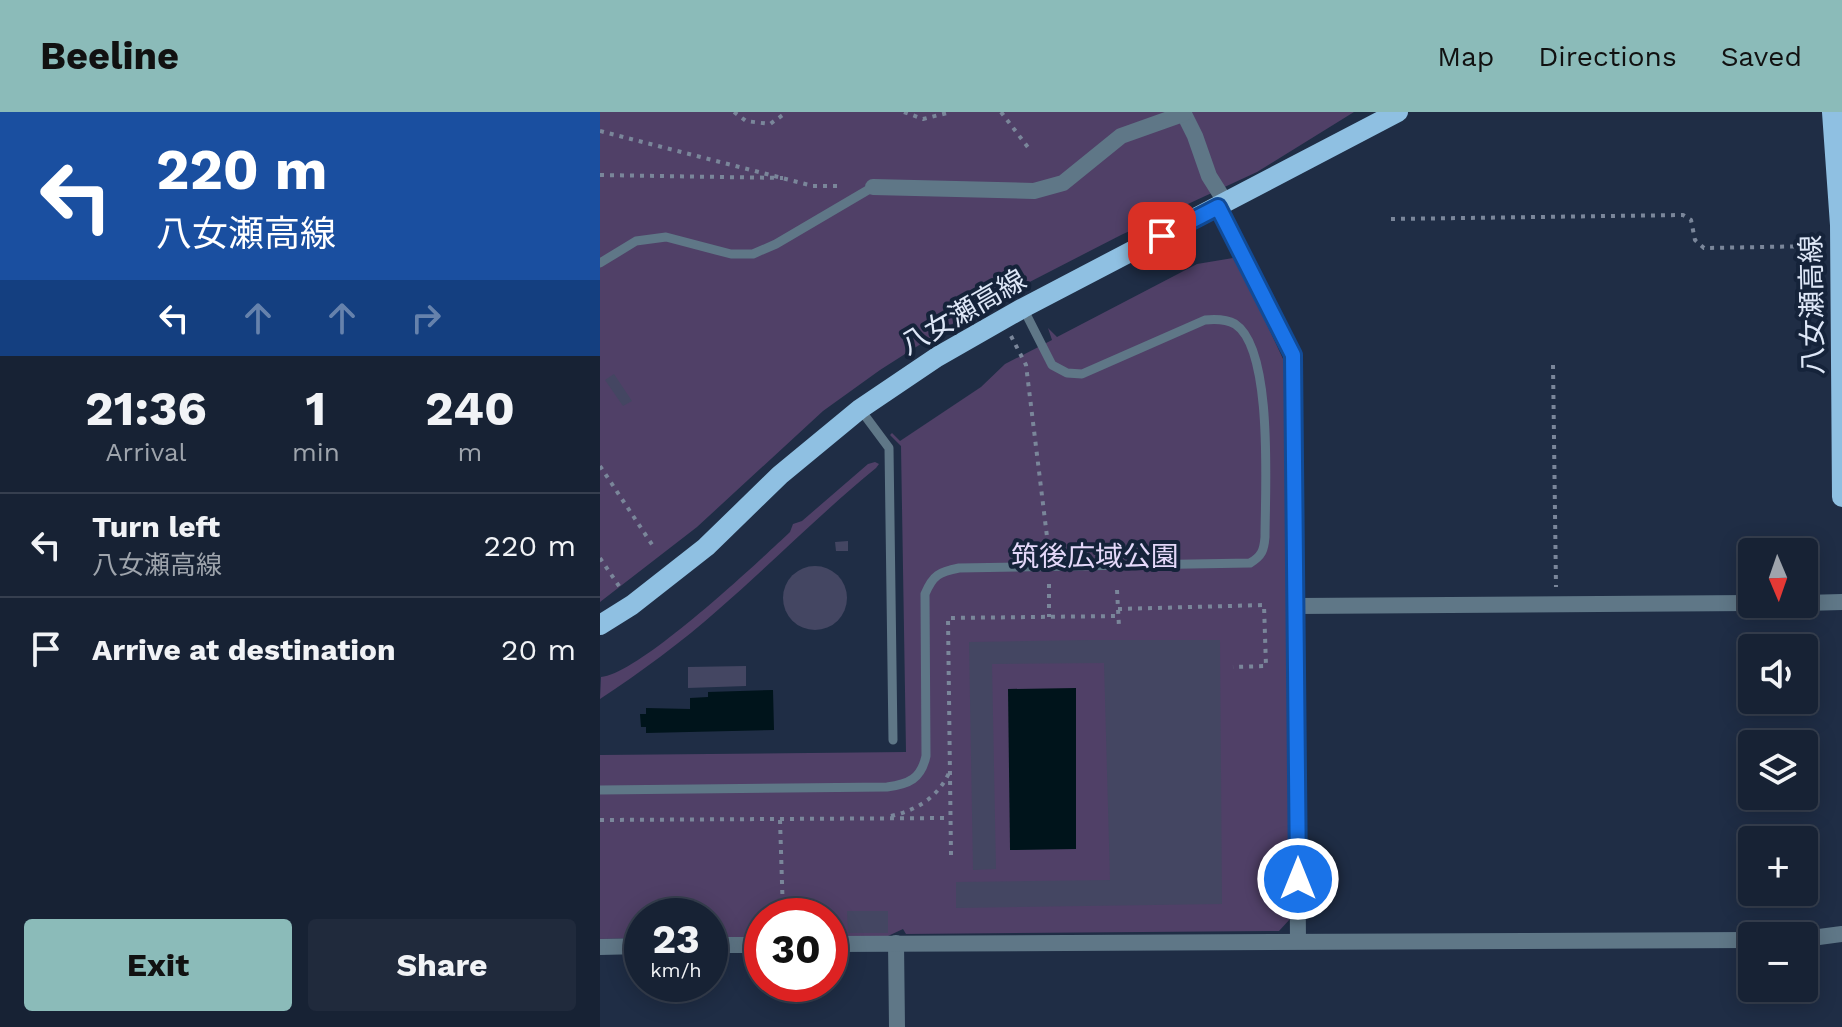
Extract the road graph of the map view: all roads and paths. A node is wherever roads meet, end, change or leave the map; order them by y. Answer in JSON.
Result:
{"nodes":[{"id":1,"x":734,"y":112,"type":"edge"},
{"id":2,"x":787,"y":112,"type":"edge"},
{"id":3,"x":904,"y":112,"type":"edge"},
{"id":4,"x":951,"y":112,"type":"edge"},
{"id":5,"x":1001,"y":112,"type":"edge"},
{"id":6,"x":1398,"y":112,"type":"edge"},
{"id":7,"x":1832,"y":112,"type":"edge"},
{"id":8,"x":1183,"y":113,"type":"edge"},
{"id":9,"x":600,"y":131,"type":"edge"},
{"id":10,"x":1030,"y":150,"type":"dead end"},
{"id":11,"x":600,"y":175,"type":"edge"},
{"id":12,"x":793,"y":179,"type":"junction"},
{"id":13,"x":873,"y":187,"type":"junction"},
{"id":14,"x":1222,"y":205,"type":"junction"},
{"id":15,"x":1391,"y":219,"type":"dead end"},
{"id":16,"x":1840,"y":232,"type":"edge"},
{"id":17,"x":600,"y":263,"type":"edge"},
{"id":18,"x":1023,"y":308,"type":"junction"},
{"id":19,"x":1010,"y":334,"type":"dead end"},
{"id":20,"x":1553,"y":365,"type":"dead end"},
{"id":21,"x":860,"y":409,"type":"junction"},
{"id":22,"x":600,"y":466,"type":"edge"},
{"id":23,"x":1842,"y":497,"type":"edge"},
{"id":24,"x":655,"y":549,"type":"dead end"},
{"id":25,"x":1049,"y":553,"type":"dead end"},
{"id":26,"x":600,"y":558,"type":"edge"},
{"id":27,"x":1049,"y":584,"type":"dead end"},
{"id":28,"x":1117,"y":590,"type":"dead end"},
{"id":29,"x":1842,"y":602,"type":"edge"},
{"id":30,"x":1738,"y":603,"type":"edge"},
{"id":31,"x":1818,"y":603,"type":"edge"},
{"id":32,"x":1556,"y":604,"type":"junction"},
{"id":33,"x":632,"y":605,"type":"junction"},
{"id":34,"x":1297,"y":606,"type":"junction"},
{"id":35,"x":1118,"y":609,"type":"junction"},
{"id":36,"x":1118,"y":616,"type":"junction"},
{"id":37,"x":1049,"y":617,"type":"junction"},
{"id":38,"x":600,"y":625,"type":"edge"},
{"id":39,"x":1119,"y":627,"type":"dead end"},
{"id":40,"x":1233,"y":667,"type":"dead end"},
{"id":41,"x":893,"y":740,"type":"dead end"},
{"id":42,"x":950,"y":771,"type":"junction"},
{"id":43,"x":600,"y":790,"type":"edge"},
{"id":44,"x":881,"y":818,"type":"junction"},
{"id":45,"x":951,"y":818,"type":"junction"},
{"id":46,"x":780,"y":819,"type":"junction"},
{"id":47,"x":600,"y":820,"type":"edge"},
{"id":48,"x":951,"y":855,"type":"dead end"},
{"id":49,"x":782,"y":898,"type":"edge"},
{"id":50,"x":1842,"y":934,"type":"edge"},
{"id":51,"x":1818,"y":937,"type":"edge"},
{"id":52,"x":1298,"y":940,"type":"junction"},
{"id":53,"x":1738,"y":940,"type":"edge"},
{"id":54,"x":896,"y":943,"type":"junction"},
{"id":55,"x":848,"y":944,"type":"edge"},
{"id":56,"x":624,"y":946,"type":"edge"},
{"id":57,"x":600,"y":947,"type":"edge"},
{"id":58,"x":897,"y":1027,"type":"edge"}],
"edges":[{"from":1,"to":2,"type":"path"},
{"from":3,"to":4,"type":"path"},
{"from":5,"to":10,"type":"path"},
{"from":6,"to":14,"type":"main road","name":"八女瀬高線"},
{"from":7,"to":16,"type":"main road","name":"八女瀬高線"},
{"from":8,"to":13,"type":"street"},
{"from":8,"to":14,"type":"street"},
{"from":9,"to":12,"type":"path"},
{"from":11,"to":12,"type":"path"},
{"from":12,"to":13,"type":"path"},
{"from":13,"to":17,"type":"lane"},
{"from":14,"to":18,"type":"main road","name":"八女瀬高線"},
{"from":14,"to":34,"type":"street"},
{"from":15,"to":16,"type":"path"},
{"from":16,"to":23,"type":"main road","name":"八女瀬高線"},
{"from":18,"to":21,"type":"main road","name":"八女瀬高線"},
{"from":18,"to":43,"type":"lane"},
{"from":19,"to":25,"type":"path"},
{"from":20,"to":32,"type":"path"},
{"from":21,"to":33,"type":"main road","name":"八女瀬高線"},
{"from":21,"to":41,"type":"lane"},
{"from":22,"to":24,"type":"path"},
{"from":26,"to":33,"type":"path"},
{"from":27,"to":37,"type":"path"},
{"from":28,"to":35,"type":"path"},
{"from":29,"to":31,"type":"street"},
{"from":30,"to":32,"type":"street"},
{"from":32,"to":34,"type":"street"},
{"from":33,"to":38,"type":"main road","name":"八女瀬高線"},
{"from":34,"to":52,"type":"street"},
{"from":35,"to":36,"type":"path"},
{"from":35,"to":40,"type":"path"},
{"from":36,"to":37,"type":"path"},
{"from":36,"to":39,"type":"path"},
{"from":37,"to":42,"type":"path"},
{"from":42,"to":44,"type":"path"},
{"from":42,"to":45,"type":"path"},
{"from":44,"to":45,"type":"path"},
{"from":44,"to":46,"type":"path"},
{"from":45,"to":48,"type":"path"},
{"from":46,"to":47,"type":"path"},
{"from":46,"to":49,"type":"path"},
{"from":50,"to":51,"type":"street"},
{"from":52,"to":53,"type":"street"},
{"from":52,"to":54,"type":"street"},
{"from":54,"to":55,"type":"street"},
{"from":54,"to":58,"type":"street"},
{"from":56,"to":57,"type":"street"}]}
